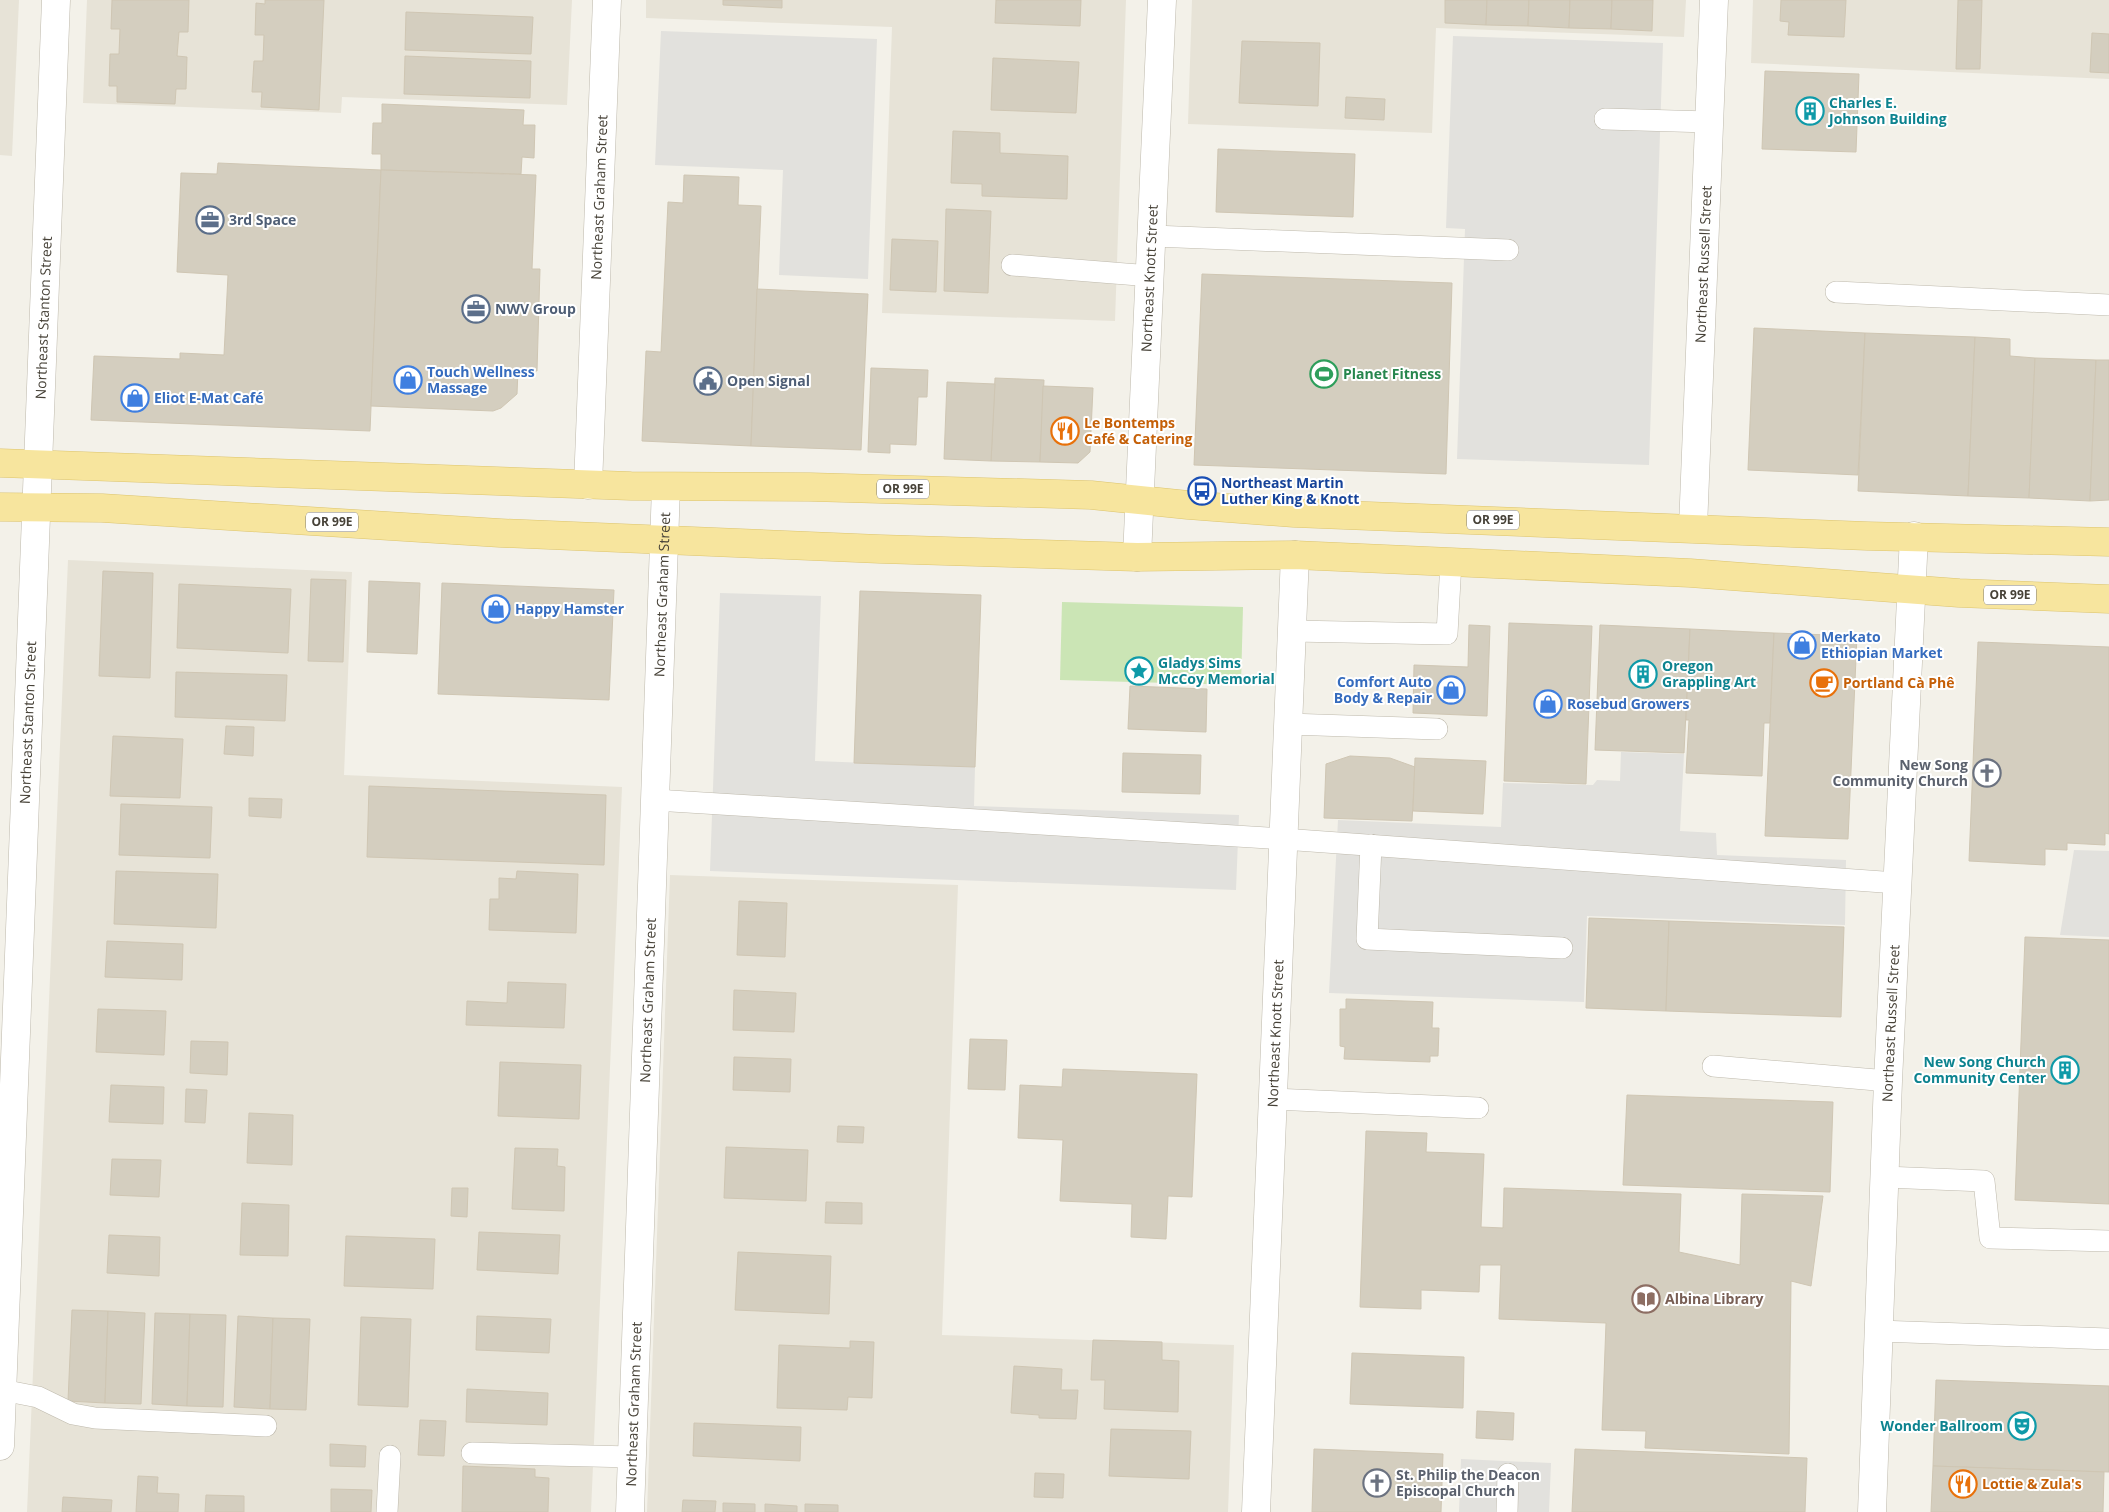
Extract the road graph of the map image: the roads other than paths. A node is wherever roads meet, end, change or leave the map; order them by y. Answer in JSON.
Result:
{"nodes":[{"id":1,"x":56,"y":0,"type":"edge"},
{"id":2,"x":607,"y":0,"type":"edge"},
{"id":3,"x":1162,"y":0,"type":"edge"},
{"id":4,"x":1714,"y":0,"type":"edge"},
{"id":5,"x":1606,"y":119,"type":"dead end"},
{"id":6,"x":1709,"y":122,"type":"junction"},
{"id":7,"x":1153,"y":236,"type":"junction"},
{"id":8,"x":1508,"y":250,"type":"dead end"},
{"id":9,"x":1012,"y":264,"type":"dead end"},
{"id":10,"x":1151,"y":276,"type":"junction"},
{"id":11,"x":1836,"y":292,"type":"dead end"},
{"id":12,"x":2109,"y":305,"type":"edge"},
{"id":13,"x":0,"y":463,"type":"edge"},
{"id":14,"x":38,"y":464,"type":"junction"},
{"id":15,"x":588,"y":485,"type":"junction"},
{"id":16,"x":666,"y":487,"type":"junction"},
{"id":17,"x":1139,"y":501,"type":"junction"},
{"id":18,"x":0,"y":506,"type":"edge"},
{"id":19,"x":36,"y":507,"type":"junction"},
{"id":20,"x":1693,"y":528,"type":"junction"},
{"id":21,"x":1914,"y":536,"type":"junction"},
{"id":22,"x":664,"y":540,"type":"junction"},
{"id":23,"x":2109,"y":542,"type":"edge"},
{"id":24,"x":1295,"y":555,"type":"junction"},
{"id":25,"x":1137,"y":557,"type":"junction"},
{"id":26,"x":1451,"y":562,"type":"junction"},
{"id":27,"x":1912,"y":590,"type":"junction"},
{"id":28,"x":2109,"y":599,"type":"edge"},
{"id":29,"x":1292,"y":631,"type":"junction"},
{"id":30,"x":1288,"y":724,"type":"junction"},
{"id":31,"x":1437,"y":729,"type":"dead end"},
{"id":32,"x":655,"y":800,"type":"junction"},
{"id":33,"x":1283,"y":839,"type":"junction"},
{"id":34,"x":1371,"y":845,"type":"junction"},
{"id":35,"x":1897,"y":883,"type":"junction"},
{"id":36,"x":1562,"y":948,"type":"dead end"},
{"id":37,"x":1713,"y":1066,"type":"dead end"},
{"id":38,"x":1888,"y":1081,"type":"junction"},
{"id":39,"x":1273,"y":1099,"type":"junction"},
{"id":40,"x":1478,"y":1108,"type":"dead end"},
{"id":41,"x":1884,"y":1177,"type":"junction"},
{"id":42,"x":2109,"y":1241,"type":"edge"},
{"id":43,"x":1878,"y":1331,"type":"junction"},
{"id":44,"x":2109,"y":1340,"type":"edge"},
{"id":45,"x":2,"y":1390,"type":"junction"},
{"id":46,"x":266,"y":1426,"type":"dead end"},
{"id":47,"x":0,"y":1446,"type":"edge"},
{"id":48,"x":472,"y":1453,"type":"dead end"},
{"id":49,"x":390,"y":1456,"type":"dead end"},
{"id":50,"x":632,"y":1457,"type":"junction"},
{"id":51,"x":1508,"y":1474,"type":"dead end"},
{"id":52,"x":387,"y":1512,"type":"edge"},
{"id":53,"x":630,"y":1512,"type":"edge"},
{"id":54,"x":1256,"y":1512,"type":"edge"},
{"id":55,"x":1507,"y":1512,"type":"edge"},
{"id":56,"x":1872,"y":1512,"type":"edge"}],
"edges":[{"from":1,"to":14,"type":"street","name":"Northeast Stanton Street"},
{"from":2,"to":15,"type":"street","name":"Northeast Graham Street"},
{"from":3,"to":7,"type":"street","name":"Northeast Knott Street"},
{"from":4,"to":6,"type":"street","name":"Northeast Russell Street"},
{"from":5,"to":6,"type":"lane"},
{"from":6,"to":20,"type":"street","name":"Northeast Russell Street"},
{"from":7,"to":8,"type":"lane"},
{"from":7,"to":10,"type":"street","name":"Northeast Knott Street"},
{"from":9,"to":10,"type":"lane"},
{"from":10,"to":17,"type":"street","name":"Northeast Knott Street"},
{"from":11,"to":12,"type":"lane"},
{"from":13,"to":14,"type":"main road","number":"OR 99E"},
{"from":14,"to":15,"type":"main road","number":"OR 99E"},
{"from":14,"to":19,"type":"street","name":"Northeast Stanton Street"},
{"from":15,"to":16,"type":"main road","number":"OR 99E"},
{"from":16,"to":17,"type":"main road","number":"OR 99E"},
{"from":16,"to":22,"type":"street","name":"Northeast Graham Street"},
{"from":17,"to":20,"type":"main road","number":"OR 99E"},
{"from":17,"to":25,"type":"street","name":"Northeast Knott Street"},
{"from":18,"to":19,"type":"main road","number":"OR 99E"},
{"from":19,"to":22,"type":"main road","number":"OR 99E"},
{"from":19,"to":45,"type":"street","name":"Northeast Stanton Street"},
{"from":20,"to":21,"type":"main road","number":"OR 99E"},
{"from":21,"to":23,"type":"main road","number":"OR 99E"},
{"from":21,"to":27,"type":"street","name":"Northeast Russell Street"},
{"from":22,"to":25,"type":"main road","number":"OR 99E"},
{"from":22,"to":32,"type":"street","name":"Northeast Graham Street"},
{"from":24,"to":25,"type":"main road","number":"OR 99E"},
{"from":24,"to":26,"type":"main road","number":"OR 99E"},
{"from":24,"to":29,"type":"street","name":"Northeast Knott Street"},
{"from":26,"to":27,"type":"main road","number":"OR 99E"},
{"from":26,"to":29,"type":"lane"},
{"from":27,"to":28,"type":"main road","number":"OR 99E"},
{"from":27,"to":35,"type":"street","name":"Northeast Russell Street"},
{"from":29,"to":30,"type":"street","name":"Northeast Knott Street"},
{"from":30,"to":31,"type":"lane"},
{"from":30,"to":33,"type":"street","name":"Northeast Knott Street"},
{"from":32,"to":33,"type":"lane"},
{"from":32,"to":50,"type":"street","name":"Northeast Graham Street"},
{"from":33,"to":34,"type":"lane"},
{"from":33,"to":39,"type":"street","name":"Northeast Knott Street"},
{"from":34,"to":35,"type":"lane"},
{"from":34,"to":36,"type":"lane"},
{"from":35,"to":38,"type":"street","name":"Northeast Russell Street"},
{"from":37,"to":38,"type":"lane"},
{"from":38,"to":41,"type":"street","name":"Northeast Russell Street"},
{"from":39,"to":40,"type":"lane"},
{"from":39,"to":54,"type":"street","name":"Northeast Knott Street"},
{"from":41,"to":42,"type":"lane"},
{"from":41,"to":43,"type":"street","name":"Northeast Russell Street"},
{"from":43,"to":44,"type":"lane"},
{"from":43,"to":56,"type":"street","name":"Northeast Russell Street"},
{"from":45,"to":46,"type":"lane"},
{"from":45,"to":47,"type":"street","name":"Northeast Stanton Street"},
{"from":48,"to":50,"type":"lane"},
{"from":49,"to":52,"type":"lane"},
{"from":50,"to":53,"type":"street","name":"Northeast Graham Street"},
{"from":51,"to":55,"type":"lane"}]}
